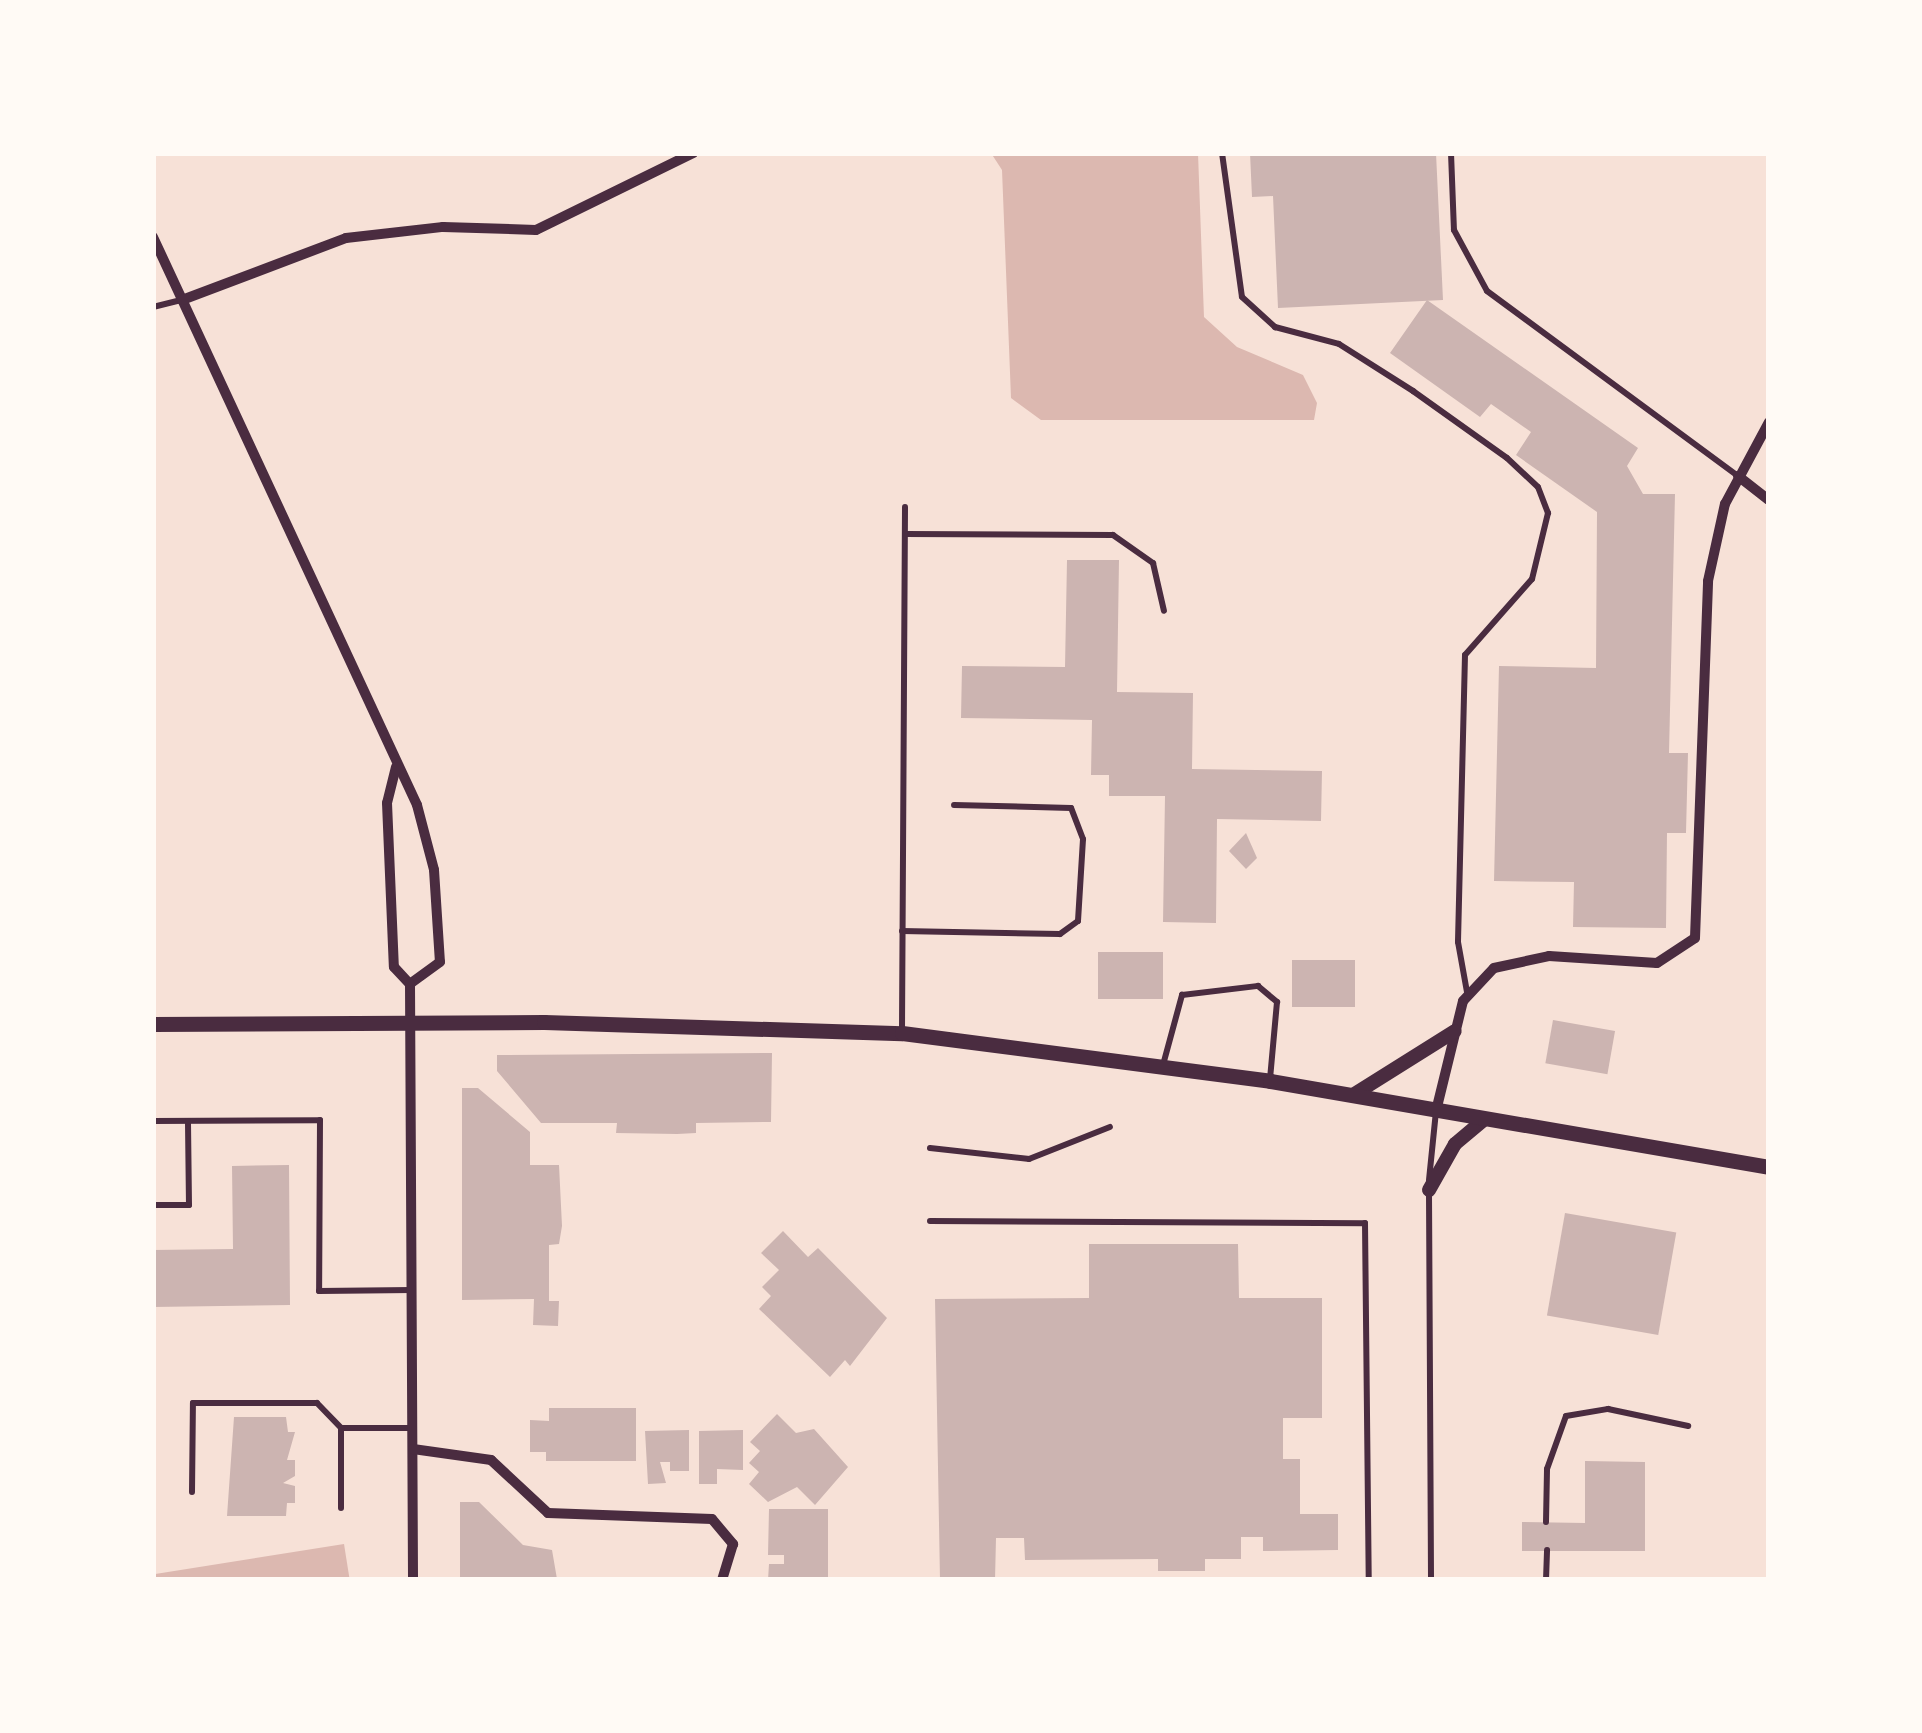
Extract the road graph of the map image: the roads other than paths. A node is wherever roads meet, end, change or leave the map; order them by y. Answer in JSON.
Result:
{"nodes":[{"id":1,"x":693,"y":153,"type":"edge"},
{"id":2,"x":1222,"y":153,"type":"edge"},
{"id":3,"x":1451,"y":153,"type":"edge"},
{"id":4,"x":153,"y":237,"type":"edge"},
{"id":5,"x":182,"y":300,"type":"junction"},
{"id":6,"x":153,"y":307,"type":"edge"},
{"id":7,"x":1769,"y":422,"type":"edge"},
{"id":8,"x":1738,"y":476,"type":"junction"},
{"id":9,"x":1769,"y":500,"type":"edge"},
{"id":10,"x":905,"y":507,"type":"dead end"},
{"id":11,"x":904,"y":534,"type":"junction"},
{"id":12,"x":1164,"y":611,"type":"dead end"},
{"id":13,"x":397,"y":764,"type":"junction"},
{"id":14,"x":954,"y":806,"type":"dead end"},
{"id":15,"x":902,"y":931,"type":"junction"},
{"id":16,"x":410,"y":984,"type":"junction"},
{"id":17,"x":1467,"y":992,"type":"junction"},
{"id":18,"x":407,"y":1023,"type":"junction"},
{"id":19,"x":153,"y":1024,"type":"edge"},
{"id":20,"x":1455,"y":1031,"type":"junction"},
{"id":21,"x":902,"y":1033,"type":"junction"},
{"id":22,"x":1163,"y":1065,"type":"junction"},
{"id":23,"x":1270,"y":1081,"type":"junction"},
{"id":24,"x":1352,"y":1096,"type":"junction"},
{"id":25,"x":1436,"y":1111,"type":"junction"},
{"id":26,"x":1485,"y":1119,"type":"junction"},
{"id":27,"x":188,"y":1120,"type":"junction"},
{"id":28,"x":153,"y":1121,"type":"edge"},
{"id":29,"x":1110,"y":1127,"type":"dead end"},
{"id":30,"x":930,"y":1148,"type":"dead end"},
{"id":31,"x":1769,"y":1167,"type":"edge"},
{"id":32,"x":1429,"y":1190,"type":"junction"},
{"id":33,"x":153,"y":1205,"type":"edge"},
{"id":34,"x":930,"y":1221,"type":"dead end"},
{"id":35,"x":412,"y":1290,"type":"junction"},
{"id":36,"x":1688,"y":1426,"type":"dead end"},
{"id":37,"x":341,"y":1428,"type":"junction"},
{"id":38,"x":413,"y":1428,"type":"junction"},
{"id":39,"x":413,"y":1449,"type":"junction"},
{"id":40,"x":192,"y":1492,"type":"dead end"},
{"id":41,"x":341,"y":1508,"type":"dead end"},
{"id":42,"x":1546,"y":1522,"type":"dead end"},
{"id":43,"x":1546,"y":1550,"type":"dead end"},
{"id":44,"x":413,"y":1580,"type":"edge"},
{"id":45,"x":722,"y":1580,"type":"edge"},
{"id":46,"x":1369,"y":1580,"type":"edge"},
{"id":47,"x":1431,"y":1580,"type":"edge"},
{"id":48,"x":1546,"y":1580,"type":"edge"}],
"edges":[{"from":1,"to":5,"type":"street"},
{"from":2,"to":17,"type":"lane"},
{"from":3,"to":8,"type":"lane"},
{"from":4,"to":5,"type":"street"},
{"from":5,"to":6,"type":"lane"},
{"from":5,"to":13,"type":"street"},
{"from":7,"to":8,"type":"street"},
{"from":8,"to":9,"type":"street"},
{"from":8,"to":17,"type":"street"},
{"from":10,"to":11,"type":"lane"},
{"from":11,"to":12,"type":"lane"},
{"from":11,"to":15,"type":"lane"},
{"from":13,"to":16,"type":"street"},
{"from":13,"to":16,"type":"street"},
{"from":14,"to":15,"type":"lane"},
{"from":15,"to":21,"type":"lane"},
{"from":16,"to":18,"type":"street"},
{"from":17,"to":20,"type":"street"},
{"from":18,"to":19,"type":"main road"},
{"from":18,"to":21,"type":"main road"},
{"from":18,"to":35,"type":"street"},
{"from":20,"to":24,"type":"street"},
{"from":20,"to":25,"type":"street"},
{"from":21,"to":22,"type":"main road"},
{"from":22,"to":23,"type":"main road"},
{"from":22,"to":23,"type":"lane"},
{"from":23,"to":24,"type":"main road"},
{"from":24,"to":25,"type":"main road"},
{"from":25,"to":26,"type":"main road"},
{"from":25,"to":32,"type":"lane"},
{"from":26,"to":31,"type":"main road"},
{"from":26,"to":32,"type":"street"},
{"from":27,"to":28,"type":"lane"},
{"from":27,"to":33,"type":"lane"},
{"from":27,"to":35,"type":"lane"},
{"from":29,"to":30,"type":"lane"},
{"from":32,"to":47,"type":"lane"},
{"from":34,"to":46,"type":"lane"},
{"from":35,"to":38,"type":"street"},
{"from":36,"to":42,"type":"lane"},
{"from":37,"to":38,"type":"lane"},
{"from":37,"to":40,"type":"lane"},
{"from":37,"to":41,"type":"lane"},
{"from":38,"to":39,"type":"street"},
{"from":39,"to":44,"type":"street"},
{"from":39,"to":45,"type":"street"},
{"from":43,"to":48,"type":"lane"}]}
